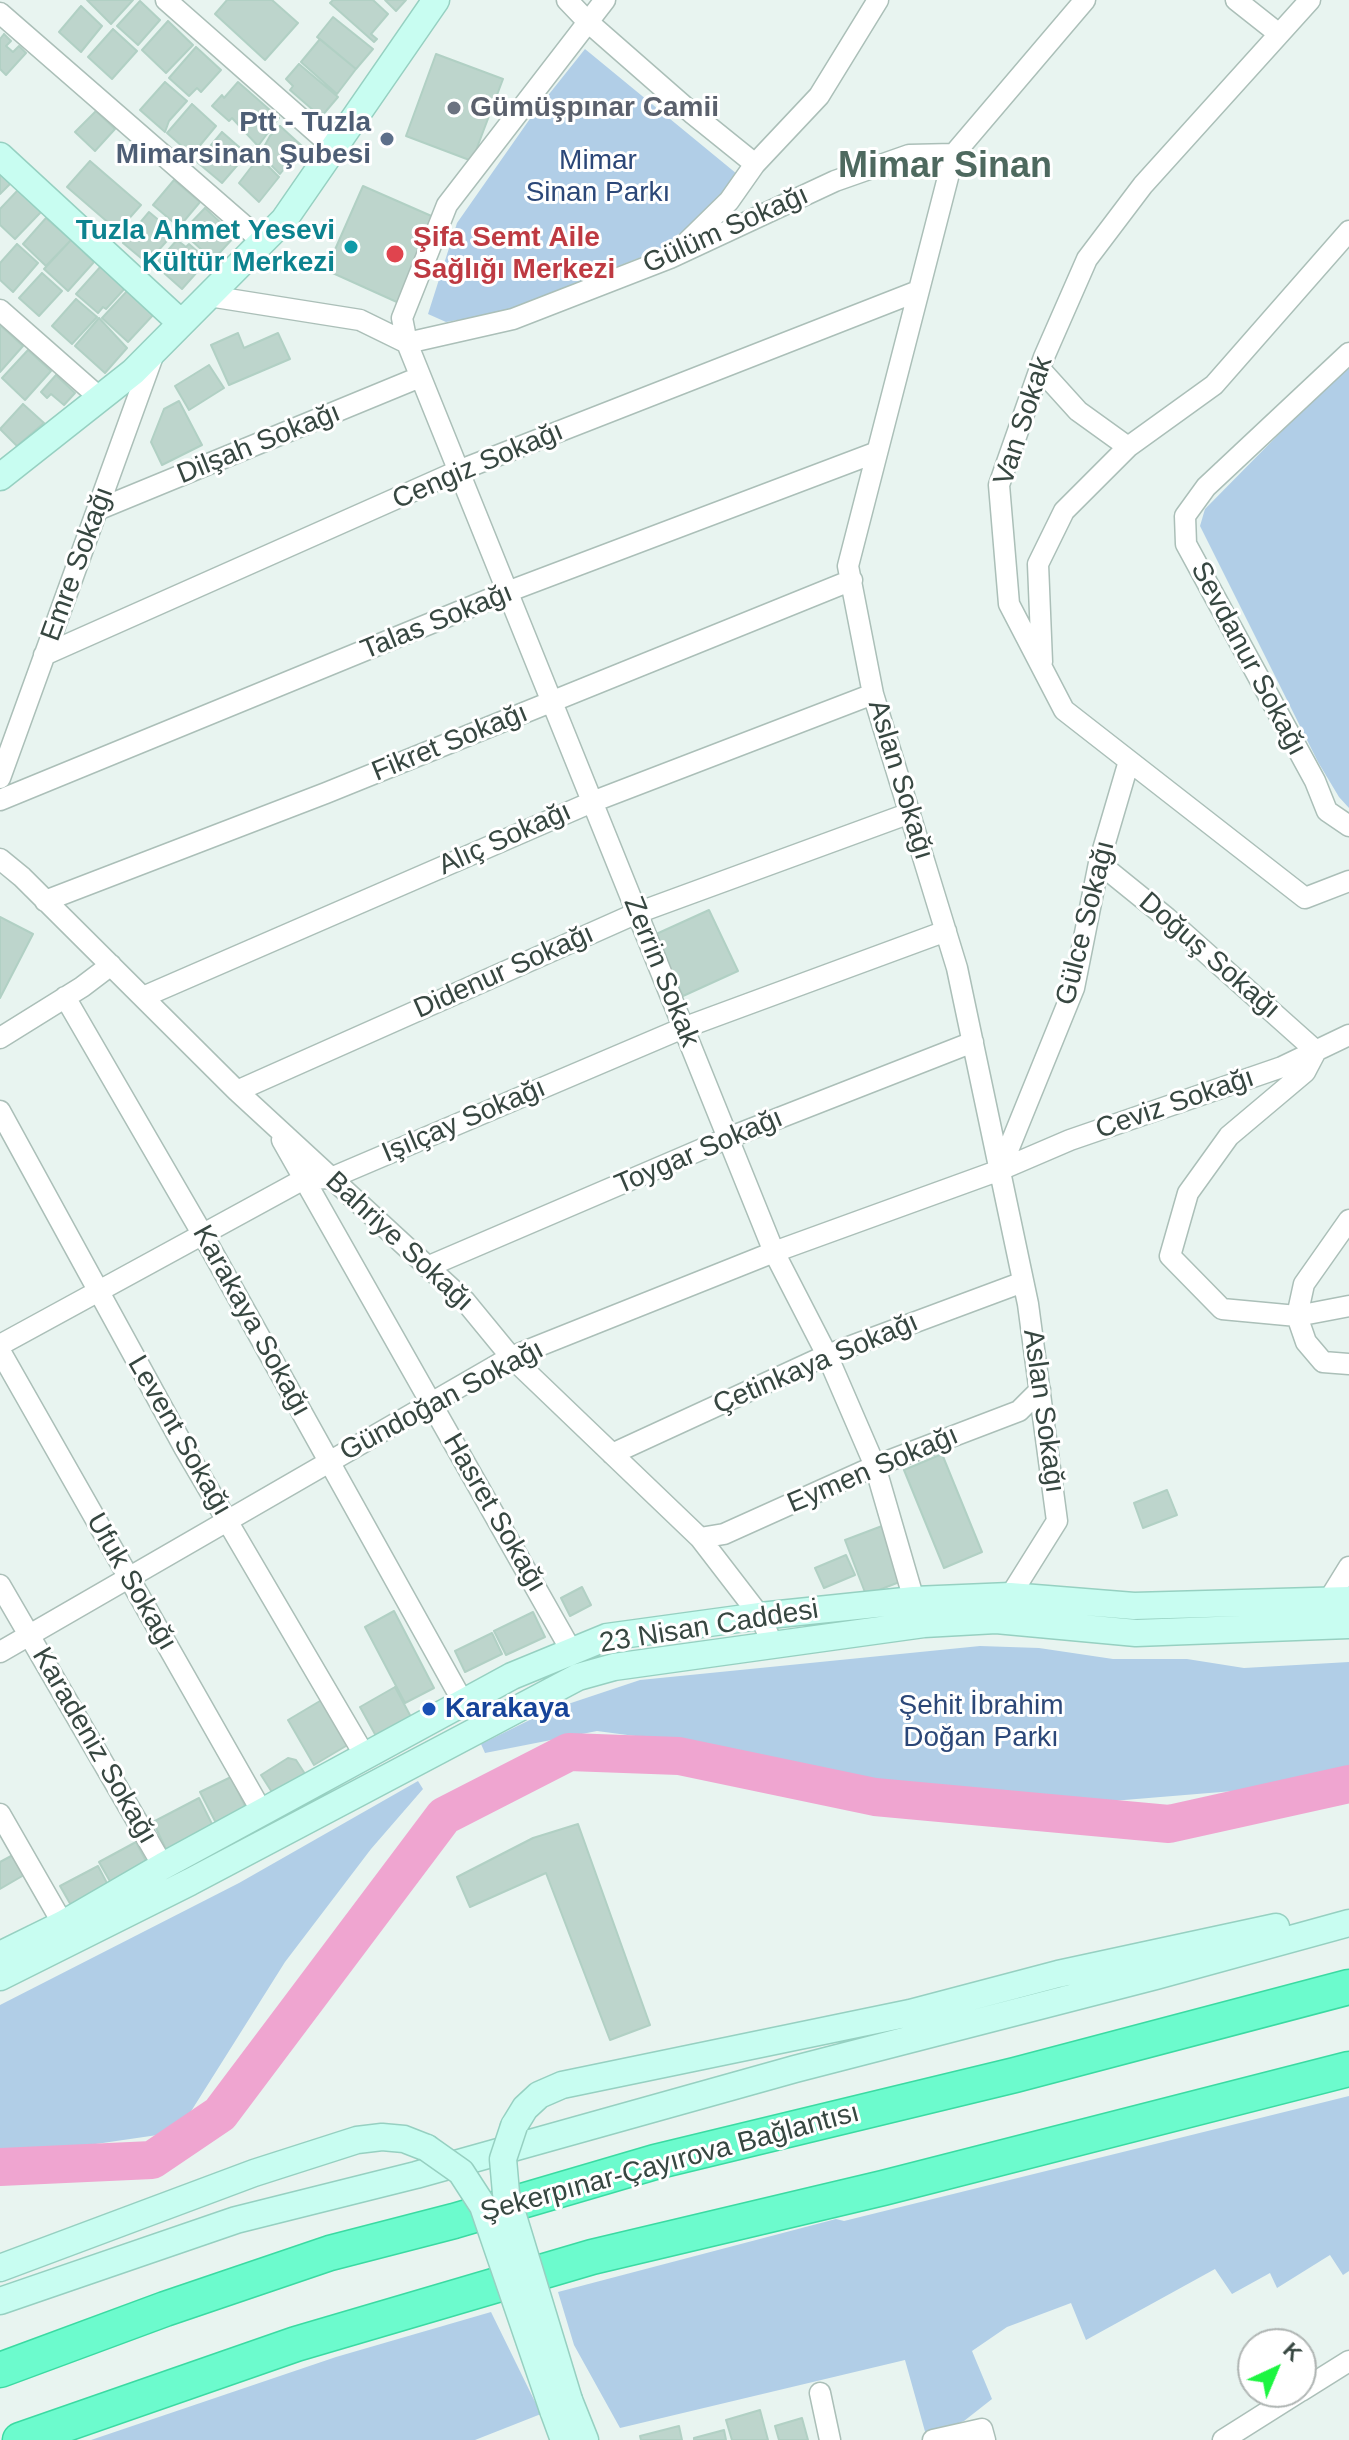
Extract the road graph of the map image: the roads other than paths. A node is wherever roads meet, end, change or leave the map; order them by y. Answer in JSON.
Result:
{"nodes":[{"id":1,"x":166,"y":0,"type":"edge"},
{"id":2,"x":436,"y":0,"type":"edge"},
{"id":3,"x":567,"y":0,"type":"edge"},
{"id":4,"x":605,"y":0,"type":"edge"},
{"id":5,"x":1085,"y":0,"type":"edge"},
{"id":6,"x":1236,"y":0,"type":"edge"},
{"id":7,"x":1310,"y":0,"type":"edge"},
{"id":8,"x":868,"y":4,"type":"edge"},
{"id":9,"x":0,"y":13,"type":"edge"},
{"id":10,"x":588,"y":22,"type":"junction"},
{"id":11,"x":1279,"y":34,"type":"junction"},
{"id":12,"x":334,"y":148,"type":"junction"},
{"id":13,"x":954,"y":154,"type":"junction"},
{"id":14,"x":0,"y":156,"type":"edge"},
{"id":15,"x":755,"y":164,"type":"junction"},
{"id":16,"x":1349,"y":231,"type":"edge"},
{"id":17,"x":263,"y":242,"type":"junction"},
{"id":18,"x":670,"y":258,"type":"junction"},
{"id":19,"x":918,"y":291,"type":"junction"},
{"id":20,"x":209,"y":296,"type":"junction"},
{"id":21,"x":0,"y":310,"type":"edge"},
{"id":22,"x":181,"y":323,"type":"junction"},
{"id":23,"x":407,"y":343,"type":"junction"},
{"id":24,"x":155,"y":349,"type":"junction"},
{"id":25,"x":1349,"y":353,"type":"edge"},
{"id":26,"x":1040,"y":369,"type":"junction"},
{"id":27,"x":420,"y":377,"type":"junction"},
{"id":28,"x":100,"y":398,"type":"junction"},
{"id":29,"x":1128,"y":447,"type":"junction"},
{"id":30,"x":877,"y":452,"type":"junction"},
{"id":31,"x":5,"y":466,"type":"edge"},
{"id":32,"x":458,"y":471,"type":"junction"},
{"id":33,"x":97,"y":510,"type":"junction"},
{"id":34,"x":852,"y":580,"type":"junction"},
{"id":35,"x":507,"y":592,"type":"junction"},
{"id":36,"x":44,"y":655,"type":"junction"},
{"id":37,"x":1043,"y":670,"type":"junction"},
{"id":38,"x":873,"y":694,"type":"junction"},
{"id":39,"x":551,"y":702,"type":"junction"},
{"id":40,"x":1129,"y":761,"type":"junction"},
{"id":41,"x":0,"y":778,"type":"edge"},
{"id":42,"x":0,"y":800,"type":"edge"},
{"id":43,"x":592,"y":802,"type":"junction"},
{"id":44,"x":910,"y":813,"type":"junction"},
{"id":45,"x":1349,"y":826,"type":"edge"},
{"id":46,"x":0,"y":859,"type":"edge"},
{"id":47,"x":1099,"y":863,"type":"junction"},
{"id":48,"x":1349,"y":881,"type":"edge"},
{"id":49,"x":45,"y":901,"type":"junction"},
{"id":50,"x":637,"y":913,"type":"junction"},
{"id":51,"x":946,"y":931,"type":"junction"},
{"id":52,"x":111,"y":965,"type":"junction"},
{"id":53,"x":65,"y":997,"type":"junction"},
{"id":54,"x":143,"y":997,"type":"junction"},
{"id":55,"x":683,"y":1028,"type":"junction"},
{"id":56,"x":1349,"y":1035,"type":"edge"},
{"id":57,"x":0,"y":1038,"type":"edge"},
{"id":58,"x":973,"y":1042,"type":"junction"},
{"id":59,"x":1316,"y":1051,"type":"junction"},
{"id":60,"x":237,"y":1091,"type":"junction"},
{"id":61,"x":0,"y":1111,"type":"edge"},
{"id":62,"x":274,"y":1124,"type":"junction"},
{"id":63,"x":728,"y":1138,"type":"junction"},
{"id":64,"x":1000,"y":1170,"type":"junction"},
{"id":65,"x":331,"y":1178,"type":"junction"},
{"id":66,"x":304,"y":1179,"type":"junction"},
{"id":67,"x":1349,"y":1220,"type":"edge"},
{"id":68,"x":203,"y":1235,"type":"junction"},
{"id":69,"x":774,"y":1252,"type":"junction"},
{"id":70,"x":427,"y":1267,"type":"junction"},
{"id":71,"x":1023,"y":1282,"type":"junction"},
{"id":72,"x":98,"y":1292,"type":"junction"},
{"id":73,"x":1349,"y":1306,"type":"edge"},
{"id":74,"x":1297,"y":1316,"type":"junction"},
{"id":75,"x":0,"y":1345,"type":"edge"},
{"id":76,"x":0,"y":1351,"type":"edge"},
{"id":77,"x":827,"y":1355,"type":"junction"},
{"id":78,"x":511,"y":1357,"type":"junction"},
{"id":79,"x":1349,"y":1364,"type":"edge"},
{"id":80,"x":1040,"y":1390,"type":"junction"},
{"id":81,"x":431,"y":1404,"type":"junction"},
{"id":82,"x":612,"y":1454,"type":"junction"},
{"id":83,"x":330,"y":1462,"type":"junction"},
{"id":84,"x":875,"y":1466,"type":"junction"},
{"id":85,"x":227,"y":1521,"type":"junction"},
{"id":86,"x":700,"y":1538,"type":"junction"},
{"id":87,"x":1349,"y":1567,"type":"edge"},
{"id":88,"x":129,"y":1577,"type":"junction"},
{"id":89,"x":0,"y":1585,"type":"edge"},
{"id":90,"x":1010,"y":1596,"type":"junction"},
{"id":91,"x":914,"y":1600,"type":"junction"},
{"id":92,"x":1338,"y":1613,"type":"edge"},
{"id":93,"x":760,"y":1616,"type":"junction"},
{"id":94,"x":31,"y":1634,"type":"junction"},
{"id":95,"x":773,"y":1645,"type":"junction"},
{"id":96,"x":0,"y":1652,"type":"edge"},
{"id":97,"x":572,"y":1652,"type":"junction"},
{"id":98,"x":463,"y":1702,"type":"junction"},
{"id":99,"x":487,"y":1725,"type":"junction"},
{"id":100,"x":365,"y":1756,"type":"junction"},
{"id":101,"x":262,"y":1812,"type":"junction"},
{"id":102,"x":0,"y":1814,"type":"edge"},
{"id":103,"x":163,"y":1866,"type":"junction"},
{"id":104,"x":1349,"y":1911,"type":"edge"},
{"id":105,"x":1349,"y":1923,"type":"edge"},
{"id":106,"x":63,"y":1924,"type":"junction"},
{"id":107,"x":0,"y":1955,"type":"edge"},
{"id":108,"x":0,"y":1977,"type":"edge"},
{"id":109,"x":1349,"y":1987,"type":"edge"},
{"id":110,"x":1349,"y":2069,"type":"edge"},
{"id":111,"x":0,"y":2268,"type":"edge"},
{"id":112,"x":0,"y":2301,"type":"edge"},
{"id":113,"x":1349,"y":2361,"type":"edge"},
{"id":114,"x":0,"y":2370,"type":"edge"},
{"id":115,"x":1317,"y":2381,"type":"edge"},
{"id":116,"x":820,"y":2393,"type":"dead end"},
{"id":117,"x":561,"y":2405,"type":"junction"},
{"id":118,"x":1274,"y":2408,"type":"edge"},
{"id":119,"x":20,"y":2440,"type":"edge"},
{"id":120,"x":564,"y":2440,"type":"edge"},
{"id":121,"x":585,"y":2440,"type":"edge"},
{"id":122,"x":830,"y":2440,"type":"edge"},
{"id":123,"x":933,"y":2440,"type":"edge"},
{"id":124,"x":985,"y":2440,"type":"edge"},
{"id":125,"x":1223,"y":2440,"type":"edge"}],
"edges":[{"from":1,"to":12,"type":"street"},
{"from":2,"to":12,"type":"street"},
{"from":3,"to":10,"type":"street"},
{"from":4,"to":10,"type":"street"},
{"from":5,"to":13,"type":"street","name":"Aslan Sokağı"},
{"from":6,"to":11,"type":"street"},
{"from":7,"to":11,"type":"street","name":"Van Sokak"},
{"from":8,"to":15,"type":"street"},
{"from":9,"to":17,"type":"street"},
{"from":10,"to":15,"type":"street"},
{"from":10,"to":23,"type":"street"},
{"from":11,"to":26,"type":"street","name":"Van Sokak"},
{"from":12,"to":17,"type":"street"},
{"from":13,"to":18,"type":"street","name":"Gülüm Sokağı"},
{"from":13,"to":19,"type":"street","name":"Aslan Sokağı"},
{"from":14,"to":22,"type":"street"},
{"from":15,"to":18,"type":"street"},
{"from":16,"to":29,"type":"street"},
{"from":17,"to":20,"type":"street"},
{"from":18,"to":23,"type":"street","name":"Gülüm Sokağı"},
{"from":19,"to":30,"type":"street","name":"Aslan Sokağı"},
{"from":19,"to":32,"type":"street","name":"Cengiz Sokağı"},
{"from":20,"to":22,"type":"street"},
{"from":20,"to":23,"type":"street"},
{"from":21,"to":28,"type":"street"},
{"from":22,"to":24,"type":"street"},
{"from":23,"to":27,"type":"street","name":"Zerrin Sokak"},
{"from":24,"to":28,"type":"street"},
{"from":24,"to":33,"type":"street","name":"Emre Sokağı"},
{"from":25,"to":45,"type":"street","name":"Sevdanur Sokağı"},
{"from":26,"to":29,"type":"street"},
{"from":26,"to":37,"type":"street","name":"Van Sokak"},
{"from":27,"to":32,"type":"street","name":"Zerrin Sokak"},
{"from":27,"to":33,"type":"street","name":"Dilşah Sokağı"},
{"from":28,"to":31,"type":"street"},
{"from":29,"to":37,"type":"street"},
{"from":30,"to":34,"type":"street","name":"Aslan Sokağı"},
{"from":30,"to":35,"type":"street","name":"Talas Sokağı"},
{"from":32,"to":35,"type":"street","name":"Zerrin Sokak"},
{"from":32,"to":36,"type":"street","name":"Cengiz Sokağı"},
{"from":33,"to":36,"type":"street","name":"Emre Sokağı"},
{"from":34,"to":38,"type":"street","name":"Aslan Sokağı"},
{"from":34,"to":39,"type":"street","name":"Fikret Sokağı"},
{"from":35,"to":39,"type":"street","name":"Zerrin Sokak"},
{"from":35,"to":42,"type":"street","name":"Talas Sokağı"},
{"from":36,"to":41,"type":"street","name":"Emre Sokağı"},
{"from":37,"to":40,"type":"street","name":"Van Sokak"},
{"from":38,"to":43,"type":"street","name":"Alıç Sokağı"},
{"from":38,"to":44,"type":"street","name":"Aslan Sokağı"},
{"from":39,"to":43,"type":"street","name":"Zerrin Sokak"},
{"from":39,"to":49,"type":"street","name":"Fikret Sokağı"},
{"from":40,"to":47,"type":"street","name":"Gülce Sokağı"},
{"from":40,"to":48,"type":"street","name":"Van Sokak"},
{"from":43,"to":50,"type":"street","name":"Zerrin Sokak"},
{"from":43,"to":54,"type":"street","name":"Alıç Sokağı"},
{"from":44,"to":50,"type":"street","name":"Didenur Sokağı"},
{"from":44,"to":51,"type":"street","name":"Aslan Sokağı"},
{"from":46,"to":49,"type":"street","name":"Bahriye Sokağı"},
{"from":47,"to":59,"type":"street","name":"Doğuş Sokağı"},
{"from":47,"to":64,"type":"street","name":"Gülce Sokağı"},
{"from":49,"to":52,"type":"street","name":"Bahriye Sokağı"},
{"from":50,"to":55,"type":"street","name":"Zerrin Sokak"},
{"from":50,"to":60,"type":"street","name":"Didenur Sokağı"},
{"from":51,"to":55,"type":"street","name":"Işılçay Sokağı"},
{"from":51,"to":58,"type":"street","name":"Aslan Sokağı"},
{"from":52,"to":53,"type":"street"},
{"from":52,"to":54,"type":"street","name":"Bahriye Sokağı"},
{"from":53,"to":57,"type":"street"},
{"from":53,"to":68,"type":"street","name":"Karakaya Sokağı"},
{"from":54,"to":60,"type":"street","name":"Bahriye Sokağı"},
{"from":55,"to":63,"type":"street","name":"Zerrin Sokak"},
{"from":55,"to":65,"type":"street","name":"Işılçay Sokağı"},
{"from":56,"to":59,"type":"street","name":"Ceviz Sokağı"},
{"from":58,"to":63,"type":"street","name":"Toygar Sokağı"},
{"from":58,"to":64,"type":"street","name":"Aslan Sokağı"},
{"from":59,"to":64,"type":"street","name":"Ceviz Sokağı"},
{"from":59,"to":74,"type":"street"},
{"from":60,"to":62,"type":"street","name":"Bahriye Sokağı"},
{"from":61,"to":72,"type":"street","name":"Levent Sokağı"},
{"from":62,"to":65,"type":"street","name":"Bahriye Sokağı"},
{"from":62,"to":66,"type":"street","name":"Hasret Sokağı"},
{"from":63,"to":69,"type":"street","name":"Zerrin Sokak"},
{"from":63,"to":70,"type":"street","name":"Toygar Sokağı"},
{"from":64,"to":69,"type":"street","name":"Gündoğan Sokağı"},
{"from":64,"to":71,"type":"street","name":"Aslan Sokağı"},
{"from":65,"to":66,"type":"street","name":"Işılçay Sokağı"},
{"from":65,"to":70,"type":"street","name":"Bahriye Sokağı"},
{"from":66,"to":68,"type":"street","name":"Işılçay Sokağı"},
{"from":66,"to":81,"type":"street","name":"Hasret Sokağı"},
{"from":67,"to":74,"type":"street"},
{"from":68,"to":72,"type":"street","name":"Işılçay Sokağı"},
{"from":68,"to":83,"type":"street","name":"Karakaya Sokağı"},
{"from":69,"to":77,"type":"street","name":"Zerrin Sokak"},
{"from":69,"to":78,"type":"street","name":"Gündoğan Sokağı"},
{"from":70,"to":78,"type":"street","name":"Bahriye Sokağı"},
{"from":71,"to":77,"type":"street","name":"Çetinkaya Sokağı"},
{"from":71,"to":80,"type":"street","name":"Aslan Sokağı"},
{"from":72,"to":75,"type":"street","name":"Işılçay Sokağı"},
{"from":72,"to":85,"type":"street","name":"Levent Sokağı"},
{"from":73,"to":74,"type":"street"},
{"from":74,"to":79,"type":"street"},
{"from":76,"to":88,"type":"street","name":"Ufuk Sokağı"},
{"from":77,"to":82,"type":"street","name":"Çetinkaya Sokağı"},
{"from":77,"to":84,"type":"street","name":"Zerrin Sokak"},
{"from":78,"to":81,"type":"street","name":"Gündoğan Sokağı"},
{"from":78,"to":82,"type":"street","name":"Bahriye Sokağı"},
{"from":80,"to":84,"type":"street","name":"Eymen Sokağı"},
{"from":80,"to":90,"type":"street","name":"Aslan Sokağı"},
{"from":81,"to":83,"type":"street","name":"Gündoğan Sokağı"},
{"from":81,"to":97,"type":"street","name":"Hasret Sokağı"},
{"from":82,"to":86,"type":"street","name":"Bahriye Sokağı"},
{"from":83,"to":85,"type":"street","name":"Gündoğan Sokağı"},
{"from":83,"to":98,"type":"street","name":"Karakaya Sokağı"},
{"from":84,"to":86,"type":"street","name":"Eymen Sokağı"},
{"from":84,"to":91,"type":"street","name":"Zerrin Sokak"},
{"from":85,"to":88,"type":"street","name":"Gündoğan Sokağı"},
{"from":85,"to":100,"type":"street","name":"Levent Sokağı"},
{"from":86,"to":93,"type":"street","name":"Bahriye Sokağı"},
{"from":87,"to":92,"type":"street"},
{"from":88,"to":94,"type":"street","name":"Gündoğan Sokağı"},
{"from":88,"to":101,"type":"street","name":"Ufuk Sokağı"},
{"from":89,"to":94,"type":"street","name":"Karadeniz Sokağı"},
{"from":90,"to":91,"type":"street","name":"23 Nisan Caddesi"},
{"from":90,"to":92,"type":"street","name":"23 Nisan Caddesi"},
{"from":91,"to":93,"type":"street","name":"23 Nisan Caddesi"},
{"from":92,"to":95,"type":"street","name":"23 Nisan Caddesi"},
{"from":93,"to":95,"type":"street","name":"Bahriye Sokağı"},
{"from":93,"to":97,"type":"street","name":"23 Nisan Caddesi"},
{"from":94,"to":96,"type":"street","name":"Gündoğan Sokağı"},
{"from":94,"to":103,"type":"street","name":"Karadeniz Sokağı"},
{"from":95,"to":99,"type":"street","name":"23 Nisan Caddesi"},
{"from":97,"to":98,"type":"street","name":"23 Nisan Caddesi"},
{"from":98,"to":99,"type":"street","name":"Karakaya Sokağı"},
{"from":98,"to":100,"type":"street","name":"23 Nisan Caddesi"},
{"from":99,"to":108,"type":"street","name":"23 Nisan Caddesi"},
{"from":100,"to":101,"type":"street","name":"23 Nisan Caddesi"},
{"from":101,"to":103,"type":"street","name":"23 Nisan Caddesi"},
{"from":102,"to":106,"type":"street"},
{"from":103,"to":106,"type":"street","name":"23 Nisan Caddesi"},
{"from":104,"to":117,"type":"street","bridge":true},
{"from":105,"to":112,"type":"street"},
{"from":106,"to":107,"type":"street","name":"23 Nisan Caddesi"},
{"from":109,"to":114,"type":"highway","name":"Şekerpınar-Çayırova Bağlantısı"},
{"from":110,"to":119,"type":"highway"},
{"from":111,"to":117,"type":"street","bridge":true},
{"from":113,"to":115,"type":"street"},
{"from":116,"to":122,"type":"street"},
{"from":117,"to":120,"type":"street"},
{"from":117,"to":121,"type":"street"},
{"from":118,"to":125,"type":"street"},
{"from":123,"to":124,"type":"street"}]}
